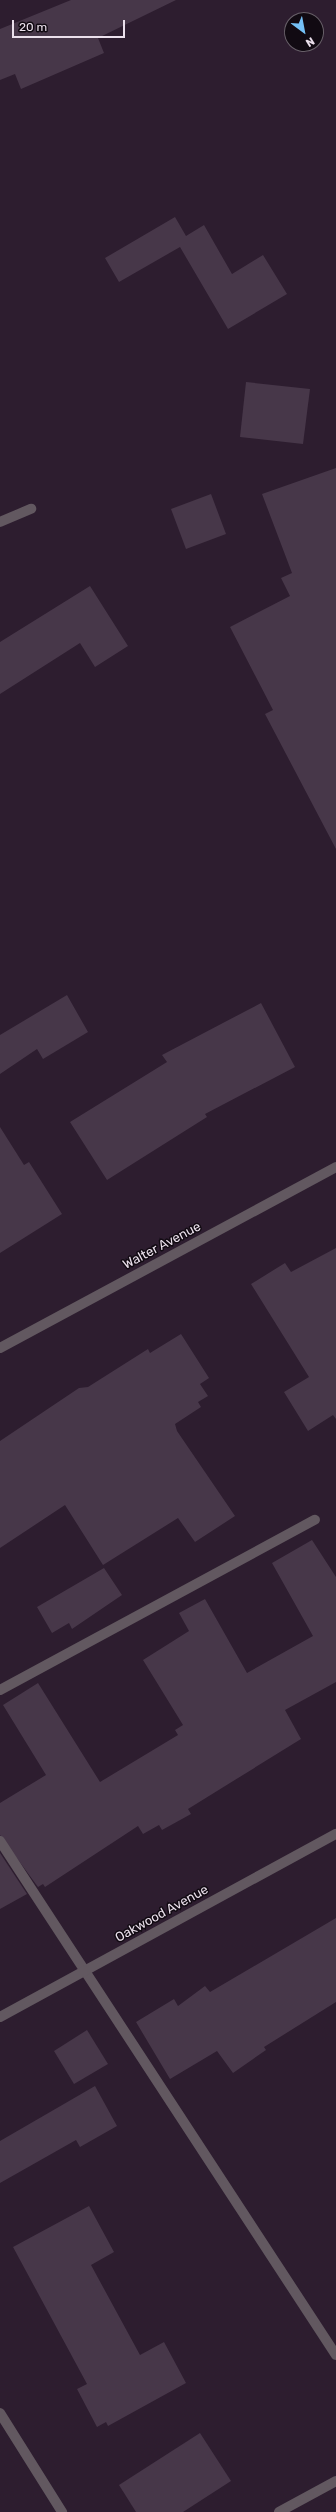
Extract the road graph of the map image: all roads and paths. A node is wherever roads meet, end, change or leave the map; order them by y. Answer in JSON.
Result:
{"nodes":[{"id":1,"x":31,"y":509,"type":"dead end"},
{"id":2,"x":0,"y":522,"type":"edge"},
{"id":3,"x":336,"y":1167,"type":"edge"},
{"id":4,"x":0,"y":1348,"type":"edge"},
{"id":5,"x":315,"y":1520,"type":"dead end"},
{"id":6,"x":0,"y":1690,"type":"edge"},
{"id":7,"x":336,"y":1834,"type":"edge"},
{"id":8,"x":0,"y":1841,"type":"edge"},
{"id":9,"x":83,"y":1972,"type":"junction"},
{"id":10,"x":0,"y":2017,"type":"edge"},
{"id":11,"x":336,"y":2355,"type":"edge"},
{"id":12,"x":0,"y":2413,"type":"edge"},
{"id":13,"x":336,"y":2481,"type":"edge"},
{"id":14,"x":62,"y":2512,"type":"edge"},
{"id":15,"x":280,"y":2512,"type":"edge"}],
"edges":[{"from":1,"to":2,"type":"street"},
{"from":3,"to":4,"type":"street","name":"Walter Avenue"},
{"from":5,"to":6,"type":"street"},
{"from":7,"to":9,"type":"street","name":"Oakwood Avenue"},
{"from":8,"to":9,"type":"street"},
{"from":9,"to":10,"type":"street","name":"Oakwood Avenue"},
{"from":9,"to":11,"type":"street"},
{"from":12,"to":14,"type":"street"},
{"from":13,"to":15,"type":"street"}]}
